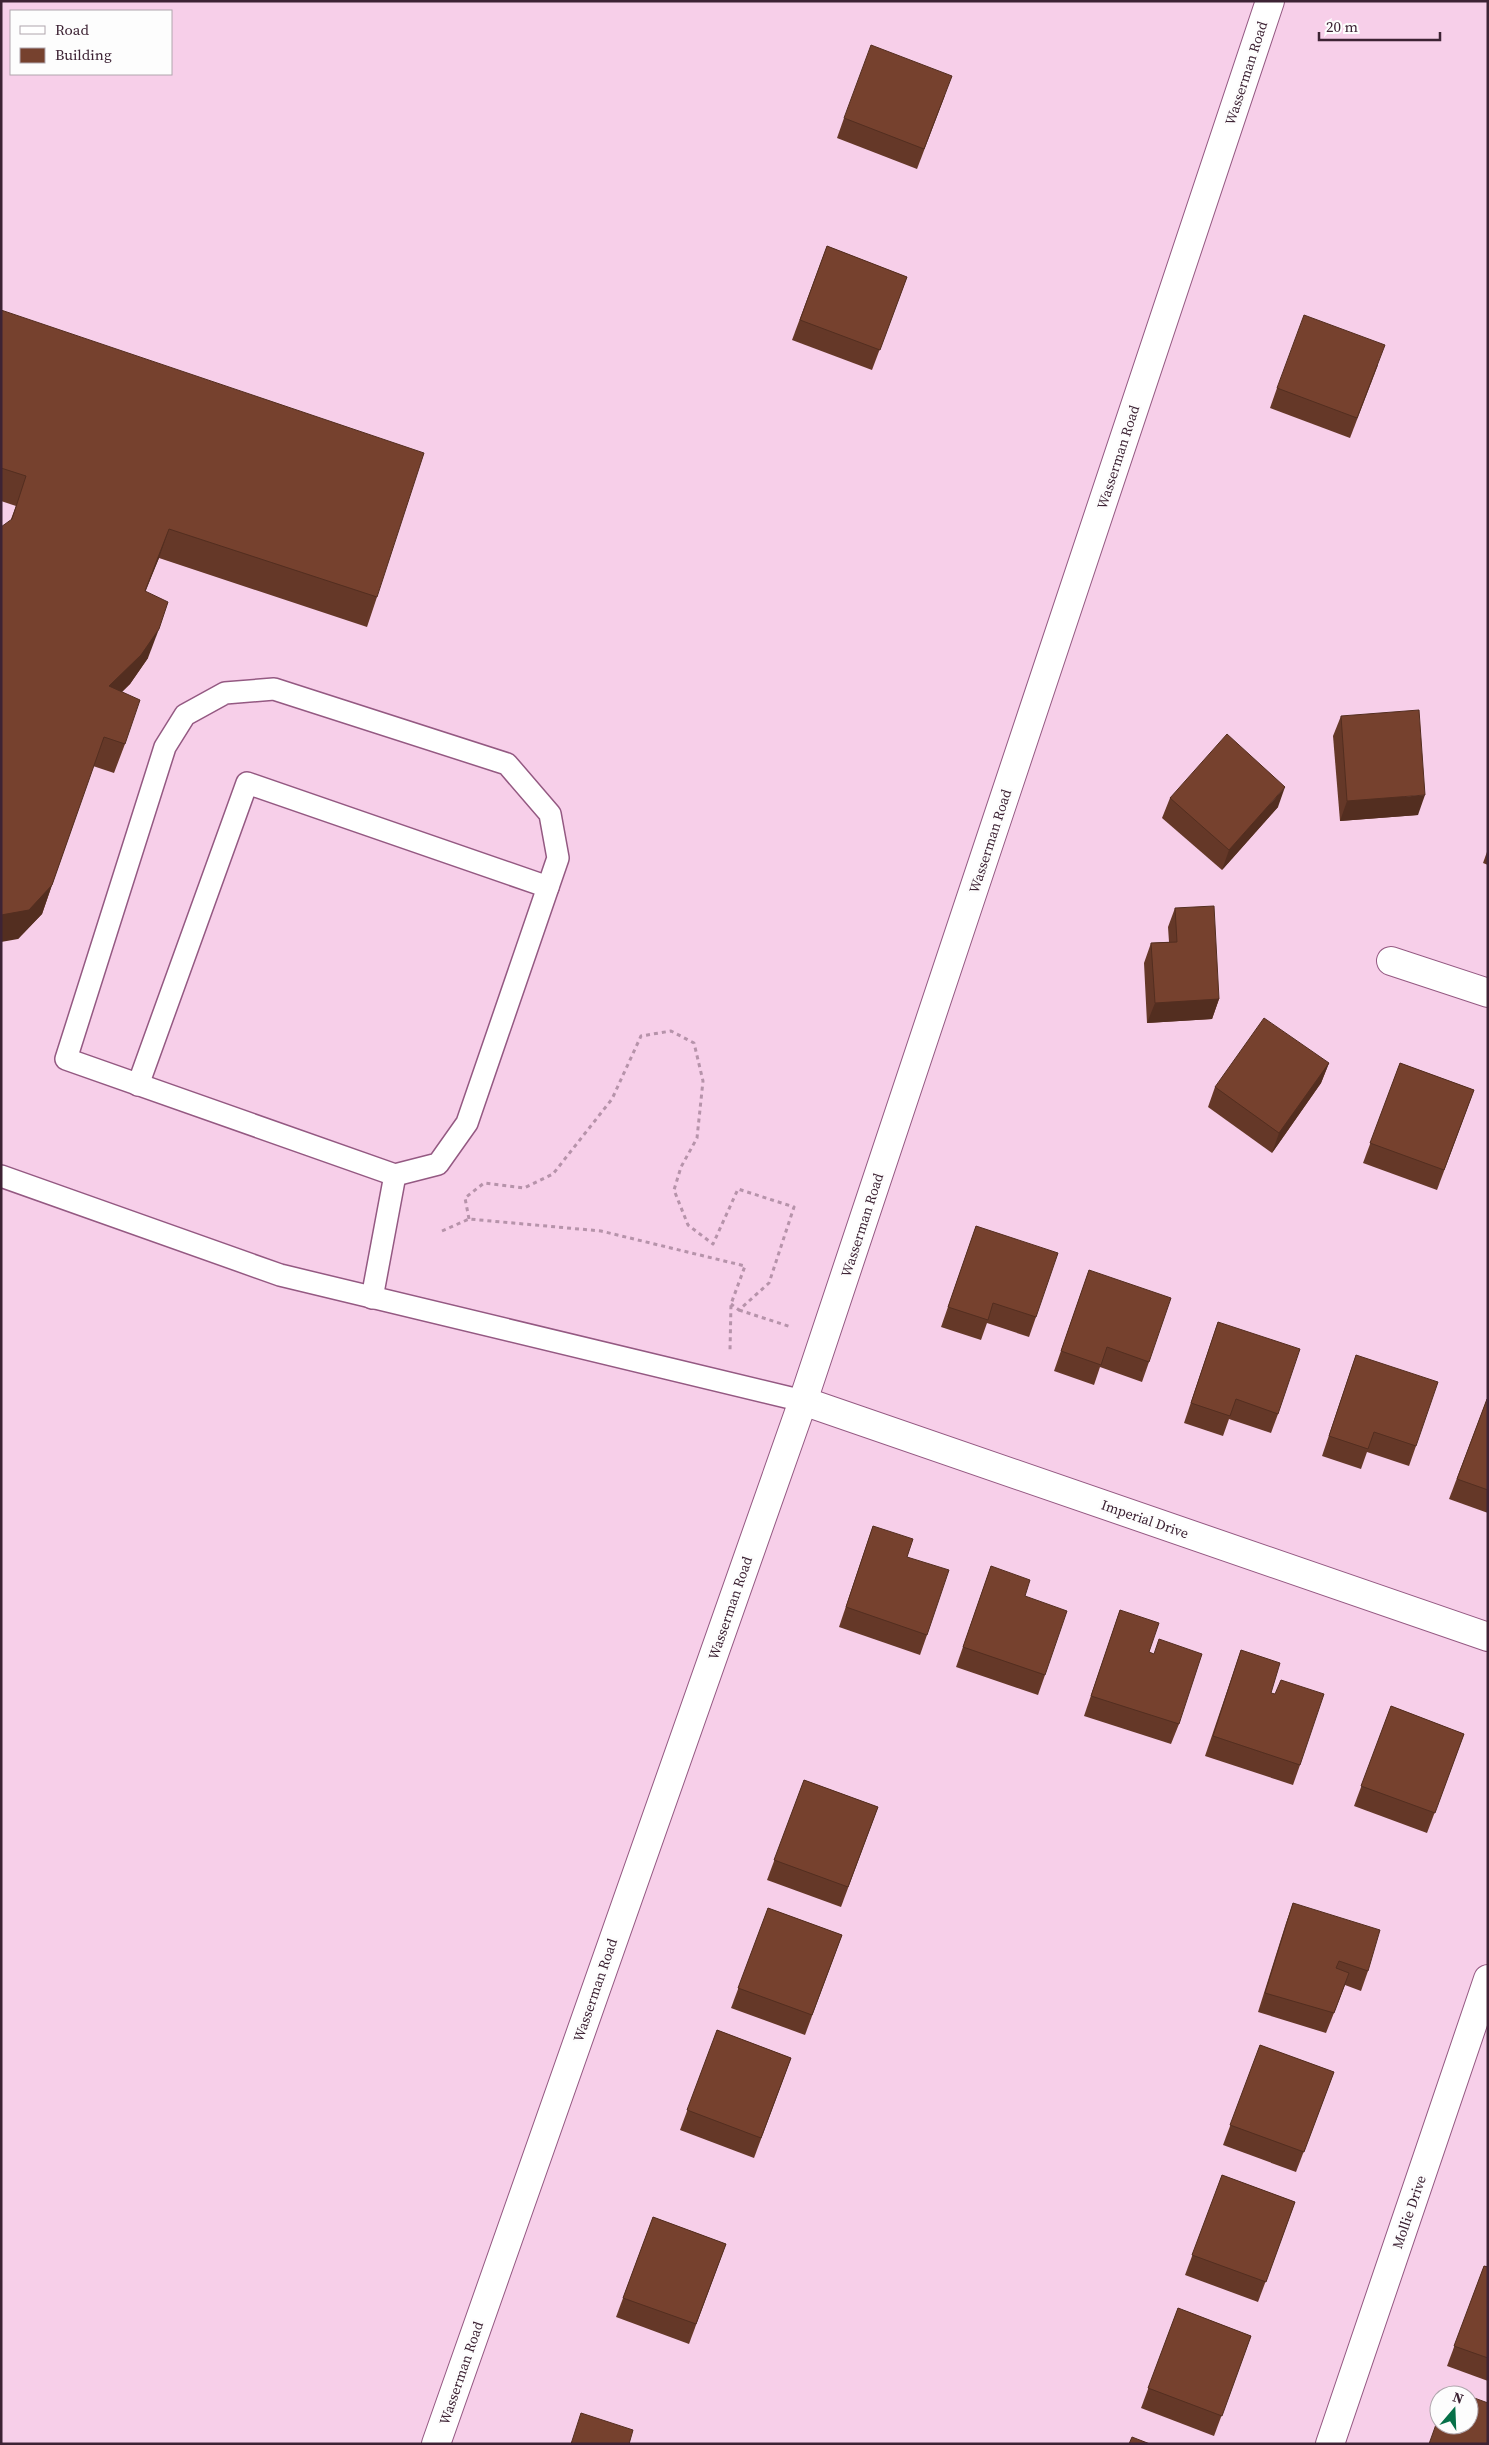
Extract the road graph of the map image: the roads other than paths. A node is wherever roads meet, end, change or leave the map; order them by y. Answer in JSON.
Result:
{"nodes":[{"id":1,"x":1270,"y":1,"type":"edge"},
{"id":2,"x":548,"y":887,"type":"junction"},
{"id":3,"x":1391,"y":960,"type":"dead end"},
{"id":4,"x":1488,"y":993,"type":"edge"},
{"id":5,"x":138,"y":1085,"type":"junction"},
{"id":6,"x":1,"y":1176,"type":"edge"},
{"id":7,"x":395,"y":1176,"type":"junction"},
{"id":8,"x":372,"y":1298,"type":"junction"},
{"id":9,"x":803,"y":1401,"type":"junction"},
{"id":10,"x":1488,"y":1637,"type":"edge"},
{"id":11,"x":1488,"y":1979,"type":"edge"},
{"id":12,"x":436,"y":2444,"type":"edge"},
{"id":13,"x":1330,"y":2444,"type":"edge"}],
"edges":[{"from":1,"to":9,"type":"street","name":"Wasserman Road"},
{"from":2,"to":5,"type":"lane"},
{"from":2,"to":5,"type":"lane"},
{"from":2,"to":7,"type":"lane"},
{"from":3,"to":4,"type":"street"},
{"from":5,"to":7,"type":"lane"},
{"from":6,"to":8,"type":"lane"},
{"from":7,"to":8,"type":"lane"},
{"from":8,"to":9,"type":"lane"},
{"from":9,"to":10,"type":"street","name":"Imperial Drive"},
{"from":9,"to":12,"type":"street","name":"Wasserman Road"},
{"from":11,"to":13,"type":"street","name":"Mollie Drive"}]}
